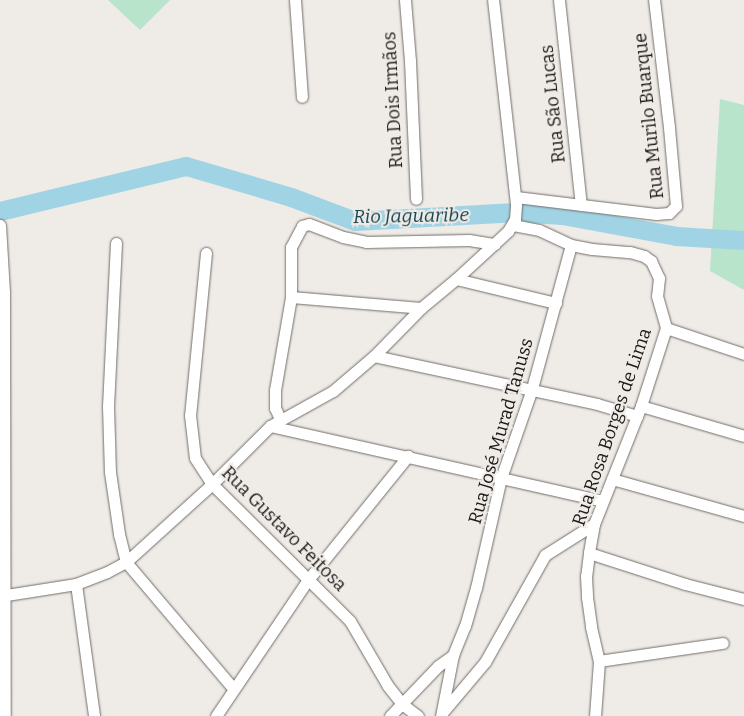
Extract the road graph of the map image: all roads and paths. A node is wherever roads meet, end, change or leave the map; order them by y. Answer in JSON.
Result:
{"nodes":[{"id":1,"x":295,"y":0,"type":"edge"},
{"id":2,"x":405,"y":0,"type":"edge"},
{"id":3,"x":493,"y":0,"type":"edge"},
{"id":4,"x":559,"y":0,"type":"edge"},
{"id":5,"x":654,"y":0,"type":"edge"},
{"id":6,"x":302,"y":97,"type":"dead end"},
{"id":7,"x":416,"y":199,"type":"dead end"},
{"id":8,"x":516,"y":200,"type":"junction"},
{"id":9,"x":581,"y":204,"type":"junction"},
{"id":10,"x":514,"y":222,"type":"junction"},
{"id":11,"x":0,"y":227,"type":"edge"},
{"id":12,"x":116,"y":243,"type":"dead end"},
{"id":13,"x":495,"y":244,"type":"junction"},
{"id":14,"x":571,"y":245,"type":"junction"},
{"id":15,"x":206,"y":253,"type":"dead end"},
{"id":16,"x":456,"y":279,"type":"junction"},
{"id":17,"x":291,"y":297,"type":"junction"},
{"id":18,"x":556,"y":303,"type":"junction"},
{"id":19,"x":421,"y":308,"type":"junction"},
{"id":20,"x":666,"y":328,"type":"junction"},
{"id":21,"x":744,"y":354,"type":"edge"},
{"id":22,"x":374,"y":356,"type":"junction"},
{"id":23,"x":531,"y":392,"type":"junction"},
{"id":24,"x":639,"y":411,"type":"junction"},
{"id":25,"x":280,"y":419,"type":"junction"},
{"id":26,"x":270,"y":426,"type":"junction"},
{"id":27,"x":744,"y":436,"type":"edge"},
{"id":28,"x":408,"y":456,"type":"junction"},
{"id":29,"x":501,"y":478,"type":"junction"},
{"id":30,"x":612,"y":478,"type":"junction"},
{"id":31,"x":212,"y":484,"type":"junction"},
{"id":32,"x":603,"y":501,"type":"junction"},
{"id":33,"x":744,"y":516,"type":"edge"},
{"id":34,"x":594,"y":524,"type":"junction"},
{"id":35,"x":589,"y":553,"type":"junction"},
{"id":36,"x":126,"y":562,"type":"junction"},
{"id":37,"x":307,"y":581,"type":"junction"},
{"id":38,"x":76,"y":584,"type":"junction"},
{"id":39,"x":2,"y":595,"type":"edge"},
{"id":40,"x":744,"y":599,"type":"edge"},
{"id":41,"x":723,"y":643,"type":"dead end"},
{"id":42,"x":453,"y":655,"type":"junction"},
{"id":43,"x":599,"y":661,"type":"junction"},
{"id":44,"x":233,"y":688,"type":"junction"},
{"id":45,"x":402,"y":704,"type":"junction"},
{"id":46,"x":441,"y":715,"type":"edge"},
{"id":47,"x":5,"y":716,"type":"edge"},
{"id":48,"x":94,"y":716,"type":"edge"},
{"id":49,"x":216,"y":716,"type":"edge"},
{"id":50,"x":390,"y":716,"type":"edge"},
{"id":51,"x":418,"y":716,"type":"edge"},
{"id":52,"x":595,"y":716,"type":"edge"}],
"edges":[{"from":1,"to":6,"type":"street"},
{"from":2,"to":7,"type":"street","name":"Rua Dois Irmãos"},
{"from":3,"to":8,"type":"street"},
{"from":4,"to":9,"type":"street","name":"Rua São Lucas"},
{"from":5,"to":9,"type":"street","name":"Rua Murilo Buarque"},
{"from":8,"to":9,"type":"street"},
{"from":8,"to":10,"type":"street"},
{"from":10,"to":13,"type":"street"},
{"from":10,"to":14,"type":"street","name":"Rua Rosa Borges de Lima"},
{"from":11,"to":39,"type":"street"},
{"from":12,"to":36,"type":"street"},
{"from":13,"to":16,"type":"street"},
{"from":13,"to":17,"type":"street"},
{"from":14,"to":18,"type":"street","name":"Rua José Murad Tanuss"},
{"from":14,"to":20,"type":"street","name":"Rua Rosa Borges de Lima"},
{"from":15,"to":31,"type":"street","name":"Rua Gustavo Feitosa"},
{"from":16,"to":18,"type":"street"},
{"from":16,"to":19,"type":"street"},
{"from":17,"to":19,"type":"street"},
{"from":17,"to":25,"type":"street"},
{"from":18,"to":23,"type":"street","name":"Rua José Murad Tanuss"},
{"from":19,"to":22,"type":"street"},
{"from":20,"to":21,"type":"street"},
{"from":20,"to":24,"type":"street","name":"Rua Rosa Borges de Lima"},
{"from":22,"to":23,"type":"street"},
{"from":22,"to":25,"type":"street"},
{"from":23,"to":24,"type":"street"},
{"from":23,"to":29,"type":"street","name":"Rua José Murad Tanuss"},
{"from":24,"to":27,"type":"street"},
{"from":24,"to":30,"type":"street","name":"Rua Rosa Borges de Lima"},
{"from":25,"to":26,"type":"street"},
{"from":26,"to":28,"type":"street"},
{"from":26,"to":31,"type":"street"},
{"from":28,"to":29,"type":"street"},
{"from":28,"to":37,"type":"street"},
{"from":29,"to":32,"type":"street"},
{"from":29,"to":42,"type":"street","name":"Rua José Murad Tanuss"},
{"from":30,"to":32,"type":"street","name":"Rua Rosa Borges de Lima"},
{"from":30,"to":33,"type":"street"},
{"from":31,"to":36,"type":"street"},
{"from":31,"to":37,"type":"street","name":"Rua Gustavo Feitosa"},
{"from":32,"to":34,"type":"street","name":"Rua Rosa Borges de Lima"},
{"from":34,"to":35,"type":"street","name":"Rua Rosa Borges de Lima"},
{"from":34,"to":46,"type":"street"},
{"from":35,"to":40,"type":"street"},
{"from":35,"to":43,"type":"street","name":"Rua Rosa Borges de Lima"},
{"from":36,"to":38,"type":"street"},
{"from":36,"to":44,"type":"street"},
{"from":37,"to":44,"type":"street"},
{"from":37,"to":45,"type":"street","name":"Rua Gustavo Feitosa"},
{"from":38,"to":39,"type":"street"},
{"from":38,"to":48,"type":"street"},
{"from":39,"to":47,"type":"street"},
{"from":41,"to":43,"type":"street"},
{"from":42,"to":45,"type":"street"},
{"from":42,"to":46,"type":"street","name":"Rua José Murad Tanuss"},
{"from":43,"to":52,"type":"street","name":"Rua Rosa Borges de Lima"},
{"from":44,"to":49,"type":"street"},
{"from":45,"to":50,"type":"street"},
{"from":45,"to":51,"type":"street","name":"Rua Gustavo Feitosa"}]}
